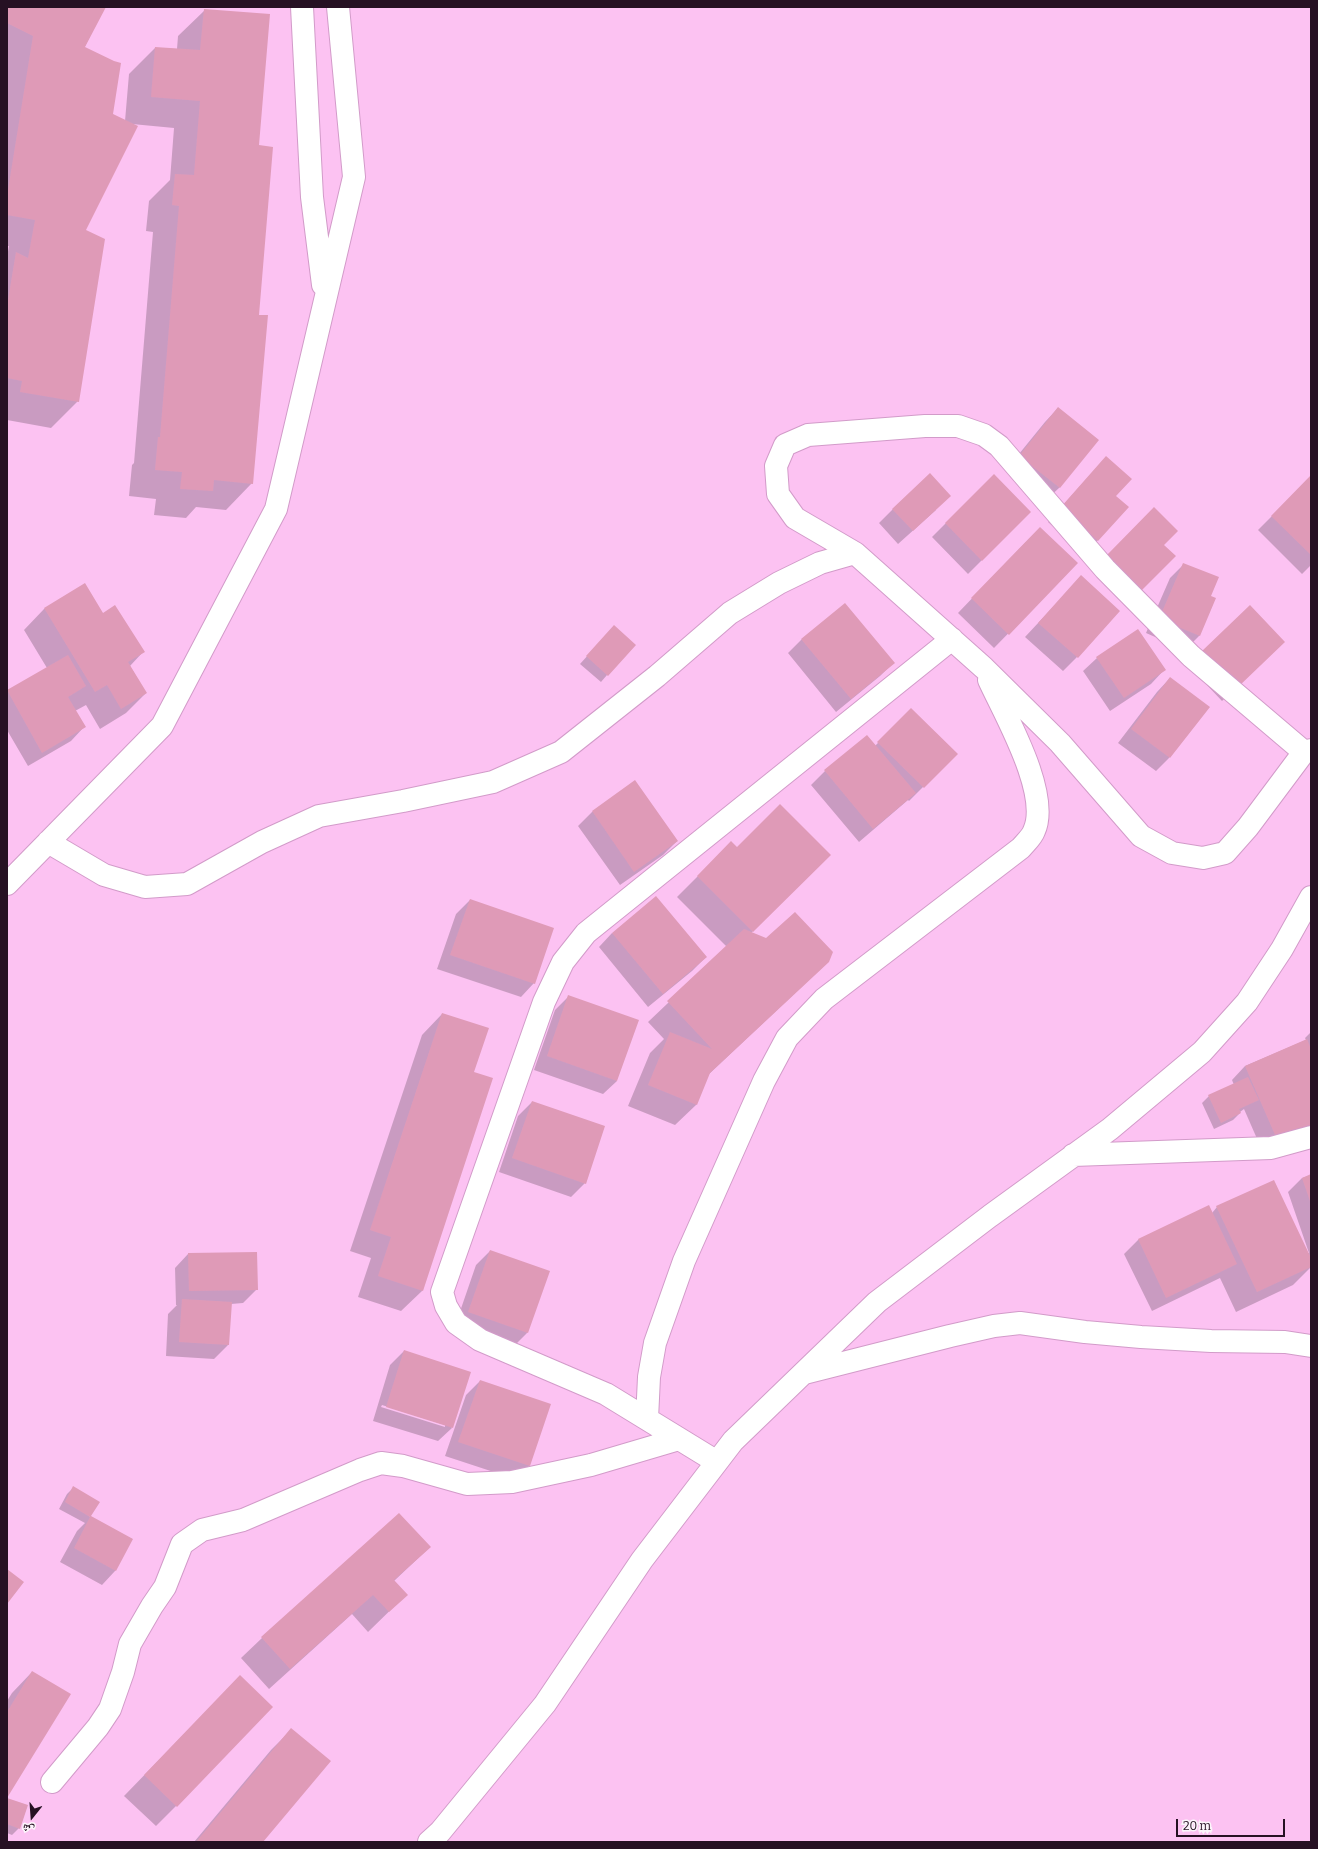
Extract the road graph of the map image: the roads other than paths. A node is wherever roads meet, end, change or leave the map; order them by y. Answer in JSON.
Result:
{"nodes":[{"id":1,"x":302,"y":7,"type":"edge"},
{"id":2,"x":338,"y":7,"type":"edge"},
{"id":3,"x":325,"y":298,"type":"junction"},
{"id":4,"x":855,"y":553,"type":"junction"},
{"id":5,"x":952,"y":639,"type":"junction"},
{"id":6,"x":984,"y":668,"type":"junction"},
{"id":7,"x":1308,"y":751,"type":"edge"},
{"id":8,"x":48,"y":842,"type":"junction"},
{"id":9,"x":7,"y":884,"type":"edge"},
{"id":10,"x":1311,"y":897,"type":"edge"},
{"id":11,"x":1311,"y":1137,"type":"edge"},
{"id":12,"x":1073,"y":1156,"type":"junction"},
{"id":13,"x":1311,"y":1346,"type":"edge"},
{"id":14,"x":802,"y":1374,"type":"junction"},
{"id":15,"x":647,"y":1419,"type":"junction"},
{"id":16,"x":679,"y":1439,"type":"junction"},
{"id":17,"x":717,"y":1462,"type":"junction"},
{"id":18,"x":52,"y":1782,"type":"dead end"},
{"id":19,"x":429,"y":1842,"type":"edge"}],
"edges":[{"from":1,"to":3,"type":"street"},
{"from":2,"to":3,"type":"street"},
{"from":3,"to":8,"type":"street"},
{"from":4,"to":5,"type":"street"},
{"from":4,"to":7,"type":"street"},
{"from":4,"to":8,"type":"street"},
{"from":5,"to":6,"type":"street"},
{"from":5,"to":15,"type":"street"},
{"from":6,"to":7,"type":"street"},
{"from":6,"to":15,"type":"street"},
{"from":8,"to":9,"type":"street"},
{"from":10,"to":12,"type":"street"},
{"from":11,"to":12,"type":"street"},
{"from":12,"to":14,"type":"street"},
{"from":13,"to":14,"type":"street"},
{"from":14,"to":17,"type":"street"},
{"from":15,"to":16,"type":"street"},
{"from":16,"to":17,"type":"street"},
{"from":16,"to":18,"type":"street"},
{"from":17,"to":19,"type":"street"}]}
